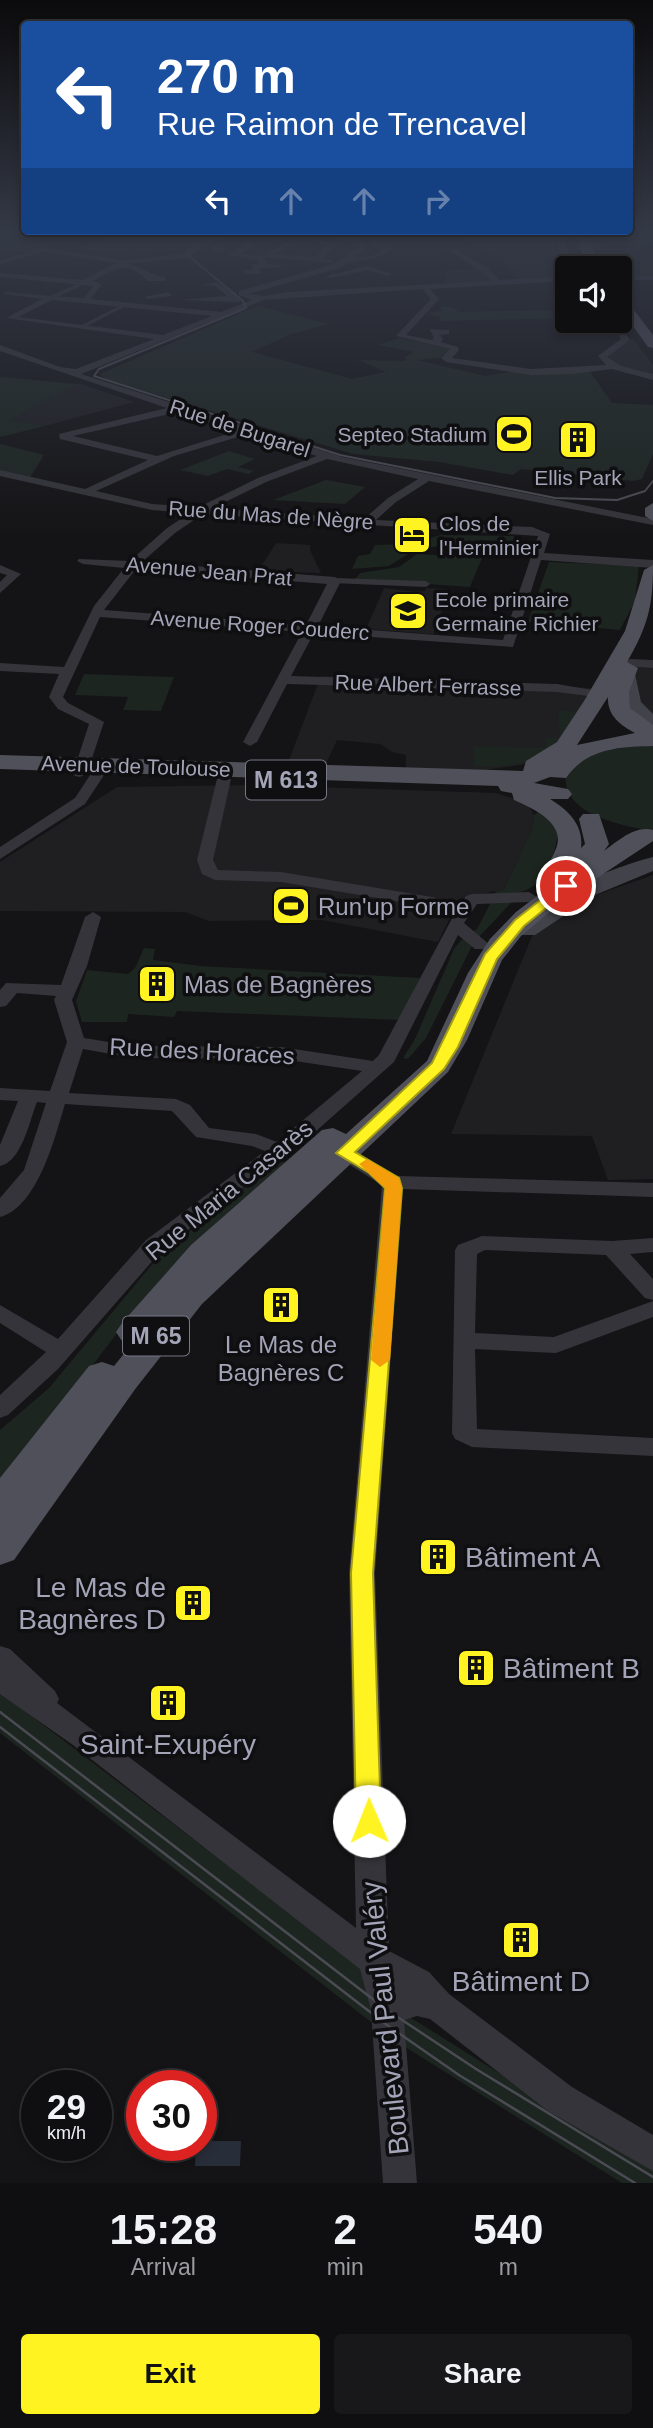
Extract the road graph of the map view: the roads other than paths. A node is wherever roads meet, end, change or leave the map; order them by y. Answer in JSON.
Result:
{"nodes":[{"id":1,"x":157,"y":336,"type":"edge"},
{"id":2,"x":400,"y":336,"type":"edge"},
{"id":3,"x":438,"y":336,"type":"edge"},
{"id":4,"x":623,"y":336,"type":"edge"},
{"id":5,"x":640,"y":336,"type":"edge"},
{"id":6,"x":164,"y":337,"type":"joint"},
{"id":7,"x":433,"y":343,"type":"junction"},
{"id":8,"x":0,"y":348,"type":"edge"},
{"id":9,"x":453,"y":352,"type":"junction"},
{"id":10,"x":480,"y":355,"type":"dead end"},
{"id":11,"x":653,"y":357,"type":"edge"},
{"id":12,"x":510,"y":358,"type":"dead end"},
{"id":13,"x":613,"y":366,"type":"junction"},
{"id":14,"x":513,"y":369,"type":"junction"},
{"id":15,"x":77,"y":372,"type":"junction"},
{"id":16,"x":650,"y":376,"type":"edge"},
{"id":17,"x":179,"y":409,"type":"junction"},
{"id":18,"x":248,"y":430,"type":"junction"},
{"id":19,"x":327,"y":456,"type":"junction"},
{"id":20,"x":155,"y":459,"type":"junction"},
{"id":21,"x":0,"y":473,"type":"edge"},
{"id":22,"x":428,"y":477,"type":"junction"},
{"id":23,"x":84,"y":493,"type":"junction"},
{"id":24,"x":653,"y":508,"type":"edge"},
{"id":25,"x":201,"y":510,"type":"junction"},
{"id":26,"x":653,"y":516,"type":"edge"},
{"id":27,"x":368,"y":522,"type":"junction"},
{"id":28,"x":653,"y":523,"type":"edge"},
{"id":29,"x":536,"y":556,"type":"junction"},
{"id":30,"x":83,"y":561,"type":"dead end"},
{"id":31,"x":653,"y":564,"type":"edge"},
{"id":32,"x":132,"y":565,"type":"junction"},
{"id":33,"x":0,"y":569,"type":"edge"},
{"id":34,"x":653,"y":570,"type":"edge"},
{"id":35,"x":335,"y":581,"type":"junction"},
{"id":36,"x":426,"y":584,"type":"dead end"},
{"id":37,"x":0,"y":589,"type":"edge"},
{"id":38,"x":96,"y":613,"type":"junction"},
{"id":39,"x":653,"y":616,"type":"edge"},
{"id":40,"x":309,"y":629,"type":"junction"},
{"id":41,"x":653,"y":664,"type":"edge"},
{"id":42,"x":0,"y":667,"type":"edge"},
{"id":43,"x":68,"y":671,"type":"junction"},
{"id":44,"x":622,"y":671,"type":"junction"},
{"id":45,"x":283,"y":680,"type":"junction"},
{"id":46,"x":573,"y":690,"type":"junction"},
{"id":47,"x":597,"y":698,"type":"junction"},
{"id":48,"x":653,"y":722,"type":"edge"},
{"id":49,"x":653,"y":734,"type":"edge"},
{"id":50,"x":653,"y":739,"type":"edge"},
{"id":51,"x":250,"y":742,"type":"dead end"},
{"id":52,"x":597,"y":746,"type":"junction"},
{"id":53,"x":0,"y":763,"type":"edge"},
{"id":54,"x":563,"y":765,"type":"junction"},
{"id":55,"x":92,"y":770,"type":"junction"},
{"id":56,"x":451,"y":778,"type":"junction"},
{"id":57,"x":224,"y":779,"type":"junction"},
{"id":58,"x":492,"y":786,"type":"junction"},
{"id":59,"x":560,"y":794,"type":"junction"},
{"id":60,"x":591,"y":819,"type":"junction"},
{"id":61,"x":649,"y":835,"type":"edge"},
{"id":62,"x":0,"y":854,"type":"edge"},
{"id":63,"x":653,"y":864,"type":"edge"},
{"id":64,"x":555,"y":879,"type":"junction"},
{"id":65,"x":529,"y":897,"type":"junction"},
{"id":66,"x":470,"y":903,"type":"junction"},
{"id":67,"x":93,"y":917,"type":"dead end"},
{"id":68,"x":455,"y":925,"type":"junction"},
{"id":69,"x":488,"y":947,"type":"junction"},
{"id":70,"x":6,"y":984,"type":"edge"},
{"id":71,"x":66,"y":991,"type":"junction"},
{"id":72,"x":0,"y":1002,"type":"edge"},
{"id":73,"x":76,"y":1042,"type":"junction"},
{"id":74,"x":376,"y":1067,"type":"junction"},
{"id":75,"x":0,"y":1094,"type":"edge"},
{"id":76,"x":30,"y":1096,"type":"junction"},
{"id":77,"x":57,"y":1098,"type":"junction"},
{"id":78,"x":276,"y":1149,"type":"junction"},
{"id":79,"x":334,"y":1149,"type":"junction"},
{"id":80,"x":0,"y":1160,"type":"edge"},
{"id":81,"x":393,"y":1182,"type":"junction"},
{"id":82,"x":653,"y":1190,"type":"edge"},
{"id":83,"x":2,"y":1206,"type":"edge"},
{"id":84,"x":653,"y":1245,"type":"edge"},
{"id":85,"x":612,"y":1248,"type":"junction"},
{"id":86,"x":653,"y":1293,"type":"edge"},
{"id":87,"x":653,"y":1309,"type":"edge"},
{"id":88,"x":0,"y":1313,"type":"edge"},
{"id":89,"x":463,"y":1340,"type":"junction"},
{"id":90,"x":61,"y":1351,"type":"junction"},
{"id":91,"x":0,"y":1409,"type":"edge"},
{"id":92,"x":653,"y":1447,"type":"edge"},
{"id":93,"x":0,"y":1506,"type":"edge"},
{"id":94,"x":0,"y":1549,"type":"edge"},
{"id":95,"x":0,"y":1657,"type":"edge"},
{"id":96,"x":0,"y":1679,"type":"edge"},
{"id":97,"x":83,"y":1736,"type":"junction"},
{"id":98,"x":373,"y":1960,"type":"junction"},
{"id":99,"x":438,"y":2005,"type":"junction"},
{"id":100,"x":387,"y":2010,"type":"junction"},
{"id":101,"x":653,"y":2154,"type":"edge"},
{"id":102,"x":400,"y":2183,"type":"edge"}],
"edges":[{"from":1,"to":6,"type":"street"},
{"from":2,"to":7,"type":"street"},
{"from":3,"to":7,"type":"street"},
{"from":4,"to":13,"type":"street"},
{"from":5,"to":11,"type":"main road"},
{"from":6,"to":15,"type":"street"},
{"from":7,"to":9,"type":"street"},
{"from":8,"to":15,"type":"street","name":"Rue de Bugarel"},
{"from":9,"to":10,"type":"street"},
{"from":9,"to":14,"type":"street"},
{"from":12,"to":14,"type":"street"},
{"from":13,"to":14,"type":"street"},
{"from":13,"to":16,"type":"street"},
{"from":15,"to":17,"type":"street","name":"Rue de Bugarel"},
{"from":17,"to":18,"type":"street","name":"Rue de Bugarel"},
{"from":17,"to":20,"type":"street"},
{"from":18,"to":19,"type":"street","name":"Rue de Bugarel"},
{"from":18,"to":20,"type":"street"},
{"from":19,"to":22,"type":"street","name":"Rue de Bugarel"},
{"from":19,"to":25,"type":"street"},
{"from":20,"to":23,"type":"street"},
{"from":21,"to":23,"type":"street","name":"Rue du Mas de Nègre"},
{"from":22,"to":27,"type":"street"},
{"from":22,"to":28,"type":"street","name":"Rue de Bugarel"},
{"from":23,"to":25,"type":"street","name":"Rue du Mas de Nègre"},
{"from":24,"to":26,"type":"main road"},
{"from":25,"to":27,"type":"street","name":"Rue du Mas de Nègre"},
{"from":25,"to":32,"type":"street"},
{"from":27,"to":29,"type":"street","name":"Rue du Mas de Nègre"},
{"from":29,"to":31,"type":"street"},
{"from":29,"to":40,"type":"street","name":"Avenue Roger Couderc"},
{"from":30,"to":32,"type":"street","name":"Avenue Jean Prat"},
{"from":32,"to":35,"type":"street","name":"Avenue Jean Prat"},
{"from":32,"to":38,"type":"street"},
{"from":33,"to":37,"type":"street"},
{"from":34,"to":44,"type":"main road"},
{"from":35,"to":36,"type":"street"},
{"from":35,"to":40,"type":"street"},
{"from":38,"to":40,"type":"street","name":"Avenue Roger Couderc"},
{"from":38,"to":43,"type":"street"},
{"from":39,"to":44,"type":"main road"},
{"from":40,"to":45,"type":"street"},
{"from":41,"to":44,"type":"street"},
{"from":42,"to":43,"type":"street"},
{"from":43,"to":55,"type":"street"},
{"from":44,"to":46,"type":"street","name":"Rue Albert Ferrasse"},
{"from":44,"to":47,"type":"main road"},
{"from":44,"to":48,"type":"main road"},
{"from":44,"to":49,"type":"main road"},
{"from":45,"to":46,"type":"street","name":"Rue Albert Ferrasse"},
{"from":45,"to":51,"type":"street"},
{"from":46,"to":47,"type":"street","name":"Rue Albert Ferrasse"},
{"from":47,"to":52,"type":"main road"},
{"from":47,"to":56,"type":"main road","number":"M 613"},
{"from":50,"to":52,"type":"main road"},
{"from":52,"to":54,"type":"main road","name":"Avenue de Toulouse"},
{"from":53,"to":55,"type":"main road","name":"Avenue de Toulouse","number":"M 613"},
{"from":54,"to":56,"type":"main road","name":"Avenue de Toulouse","number":"M 613"},
{"from":54,"to":59,"type":"main road"},
{"from":55,"to":56,"type":"main road","name":"Avenue de Toulouse","number":"M 613"},
{"from":55,"to":57,"type":"main road","name":"Avenue de Toulouse","number":"M 613"},
{"from":55,"to":62,"type":"street"},
{"from":57,"to":58,"type":"main road","name":"Avenue de Toulouse","number":"M 613"},
{"from":57,"to":66,"type":"street"},
{"from":58,"to":59,"type":"main road","name":"Avenue de Toulouse","number":"M 613"},
{"from":58,"to":64,"type":"main road","number":"M 613"},
{"from":59,"to":60,"type":"main road"},
{"from":60,"to":61,"type":"main road"},
{"from":60,"to":64,"type":"main road","number":"M 65"},
{"from":61,"to":69,"type":"main road","number":"M 65"},
{"from":63,"to":69,"type":"main road"},
{"from":64,"to":65,"type":"main road","number":"M 65"},
{"from":65,"to":66,"type":"street"},
{"from":65,"to":69,"type":"main road","number":"M 65"},
{"from":66,"to":68,"type":"street"},
{"from":67,"to":71,"type":"street"},
{"from":68,"to":69,"type":"street"},
{"from":68,"to":74,"type":"street"},
{"from":69,"to":79,"type":"main road","number":"M 65"},
{"from":70,"to":71,"type":"street"},
{"from":70,"to":72,"type":"street"},
{"from":71,"to":73,"type":"street","name":"Rue des Horaces"},
{"from":73,"to":74,"type":"street","name":"Rue des Horaces"},
{"from":73,"to":77,"type":"street"},
{"from":74,"to":78,"type":"street","name":"Rue Maria Casarès"},
{"from":75,"to":76,"type":"street"},
{"from":76,"to":77,"type":"street"},
{"from":76,"to":80,"type":"street"},
{"from":77,"to":78,"type":"street"},
{"from":77,"to":83,"type":"street"},
{"from":78,"to":90,"type":"street","name":"Rue Maria Casarès"},
{"from":79,"to":81,"type":"street"},
{"from":79,"to":93,"type":"main road","number":"M 65"},
{"from":79,"to":94,"type":"main road","number":"M 65"},
{"from":81,"to":82,"type":"street"},
{"from":81,"to":98,"type":"street","name":"Boulevard Paul Valéry"},
{"from":84,"to":85,"type":"street"},
{"from":85,"to":86,"type":"street"},
{"from":85,"to":89,"type":"street"},
{"from":87,"to":89,"type":"street"},
{"from":88,"to":90,"type":"street"},
{"from":89,"to":92,"type":"street"},
{"from":90,"to":91,"type":"street","name":"Rue Maria Casarès"},
{"from":95,"to":97,"type":"street"},
{"from":96,"to":97,"type":"street"},
{"from":97,"to":98,"type":"street"},
{"from":98,"to":99,"type":"street"},
{"from":98,"to":100,"type":"street","name":"Boulevard Paul Valéry"},
{"from":99,"to":100,"type":"street"},
{"from":99,"to":101,"type":"street"},
{"from":100,"to":102,"type":"street","name":"Boulevard Paul Valéry"}]}
